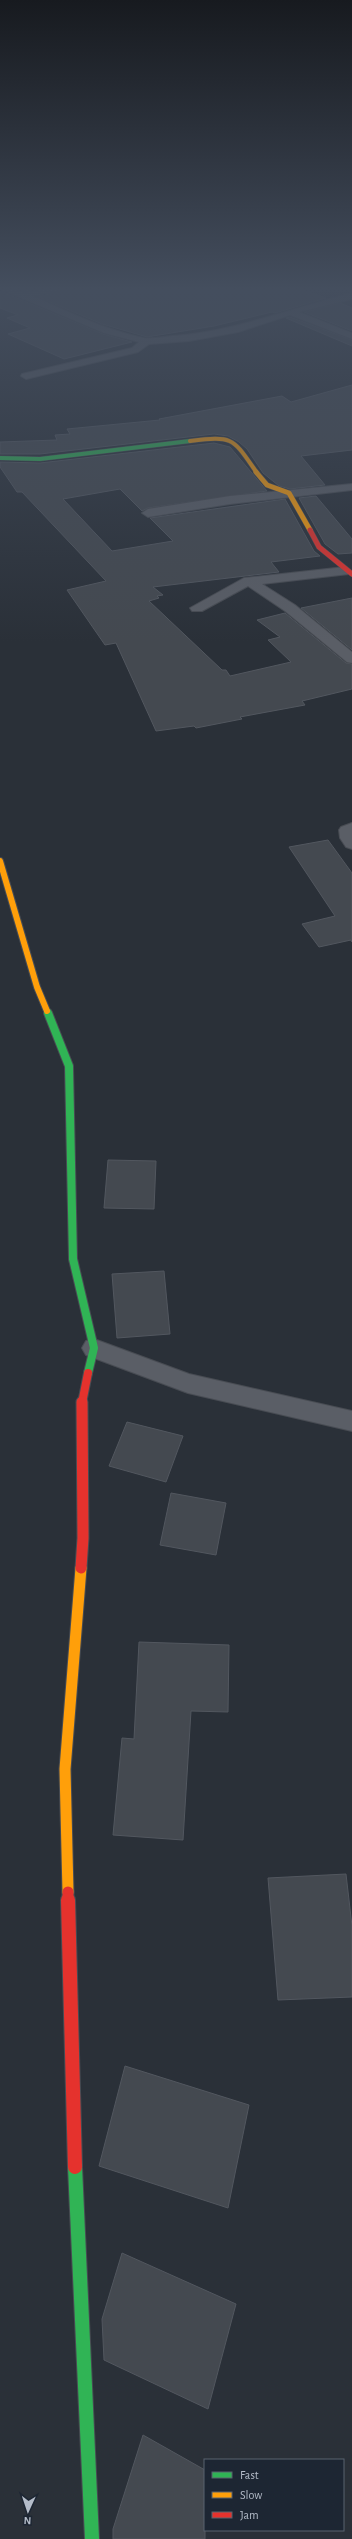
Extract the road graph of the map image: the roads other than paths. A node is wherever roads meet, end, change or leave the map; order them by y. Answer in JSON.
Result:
{"nodes":[{"id":1,"x":0,"y":458,"type":"edge"},
{"id":2,"x":352,"y":487,"type":"edge"},
{"id":3,"x":289,"y":493,"type":"junction"},
{"id":4,"x":148,"y":513,"type":"dead end"},
{"id":5,"x":349,"y":573,"type":"edge"},
{"id":6,"x":249,"y":581,"type":"junction"},
{"id":7,"x":197,"y":608,"type":"dead end"},
{"id":8,"x":352,"y":659,"type":"edge"},
{"id":9,"x":352,"y":828,"type":"edge"},
{"id":10,"x":352,"y":844,"type":"edge"},
{"id":11,"x":0,"y":861,"type":"edge"},
{"id":12,"x":94,"y":1348,"type":"junction"},
{"id":13,"x":352,"y":1421,"type":"edge"},
{"id":14,"x":92,"y":2539,"type":"edge"}],
"edges":[{"from":1,"to":3,"type":"street"},
{"from":2,"to":3,"type":"street"},
{"from":3,"to":4,"type":"street"},
{"from":3,"to":5,"type":"street"},
{"from":5,"to":6,"type":"street"},
{"from":6,"to":7,"type":"street"},
{"from":6,"to":8,"type":"street"},
{"from":9,"to":10,"type":"street"},
{"from":11,"to":12,"type":"street"},
{"from":12,"to":13,"type":"street"},
{"from":12,"to":14,"type":"street"}]}
